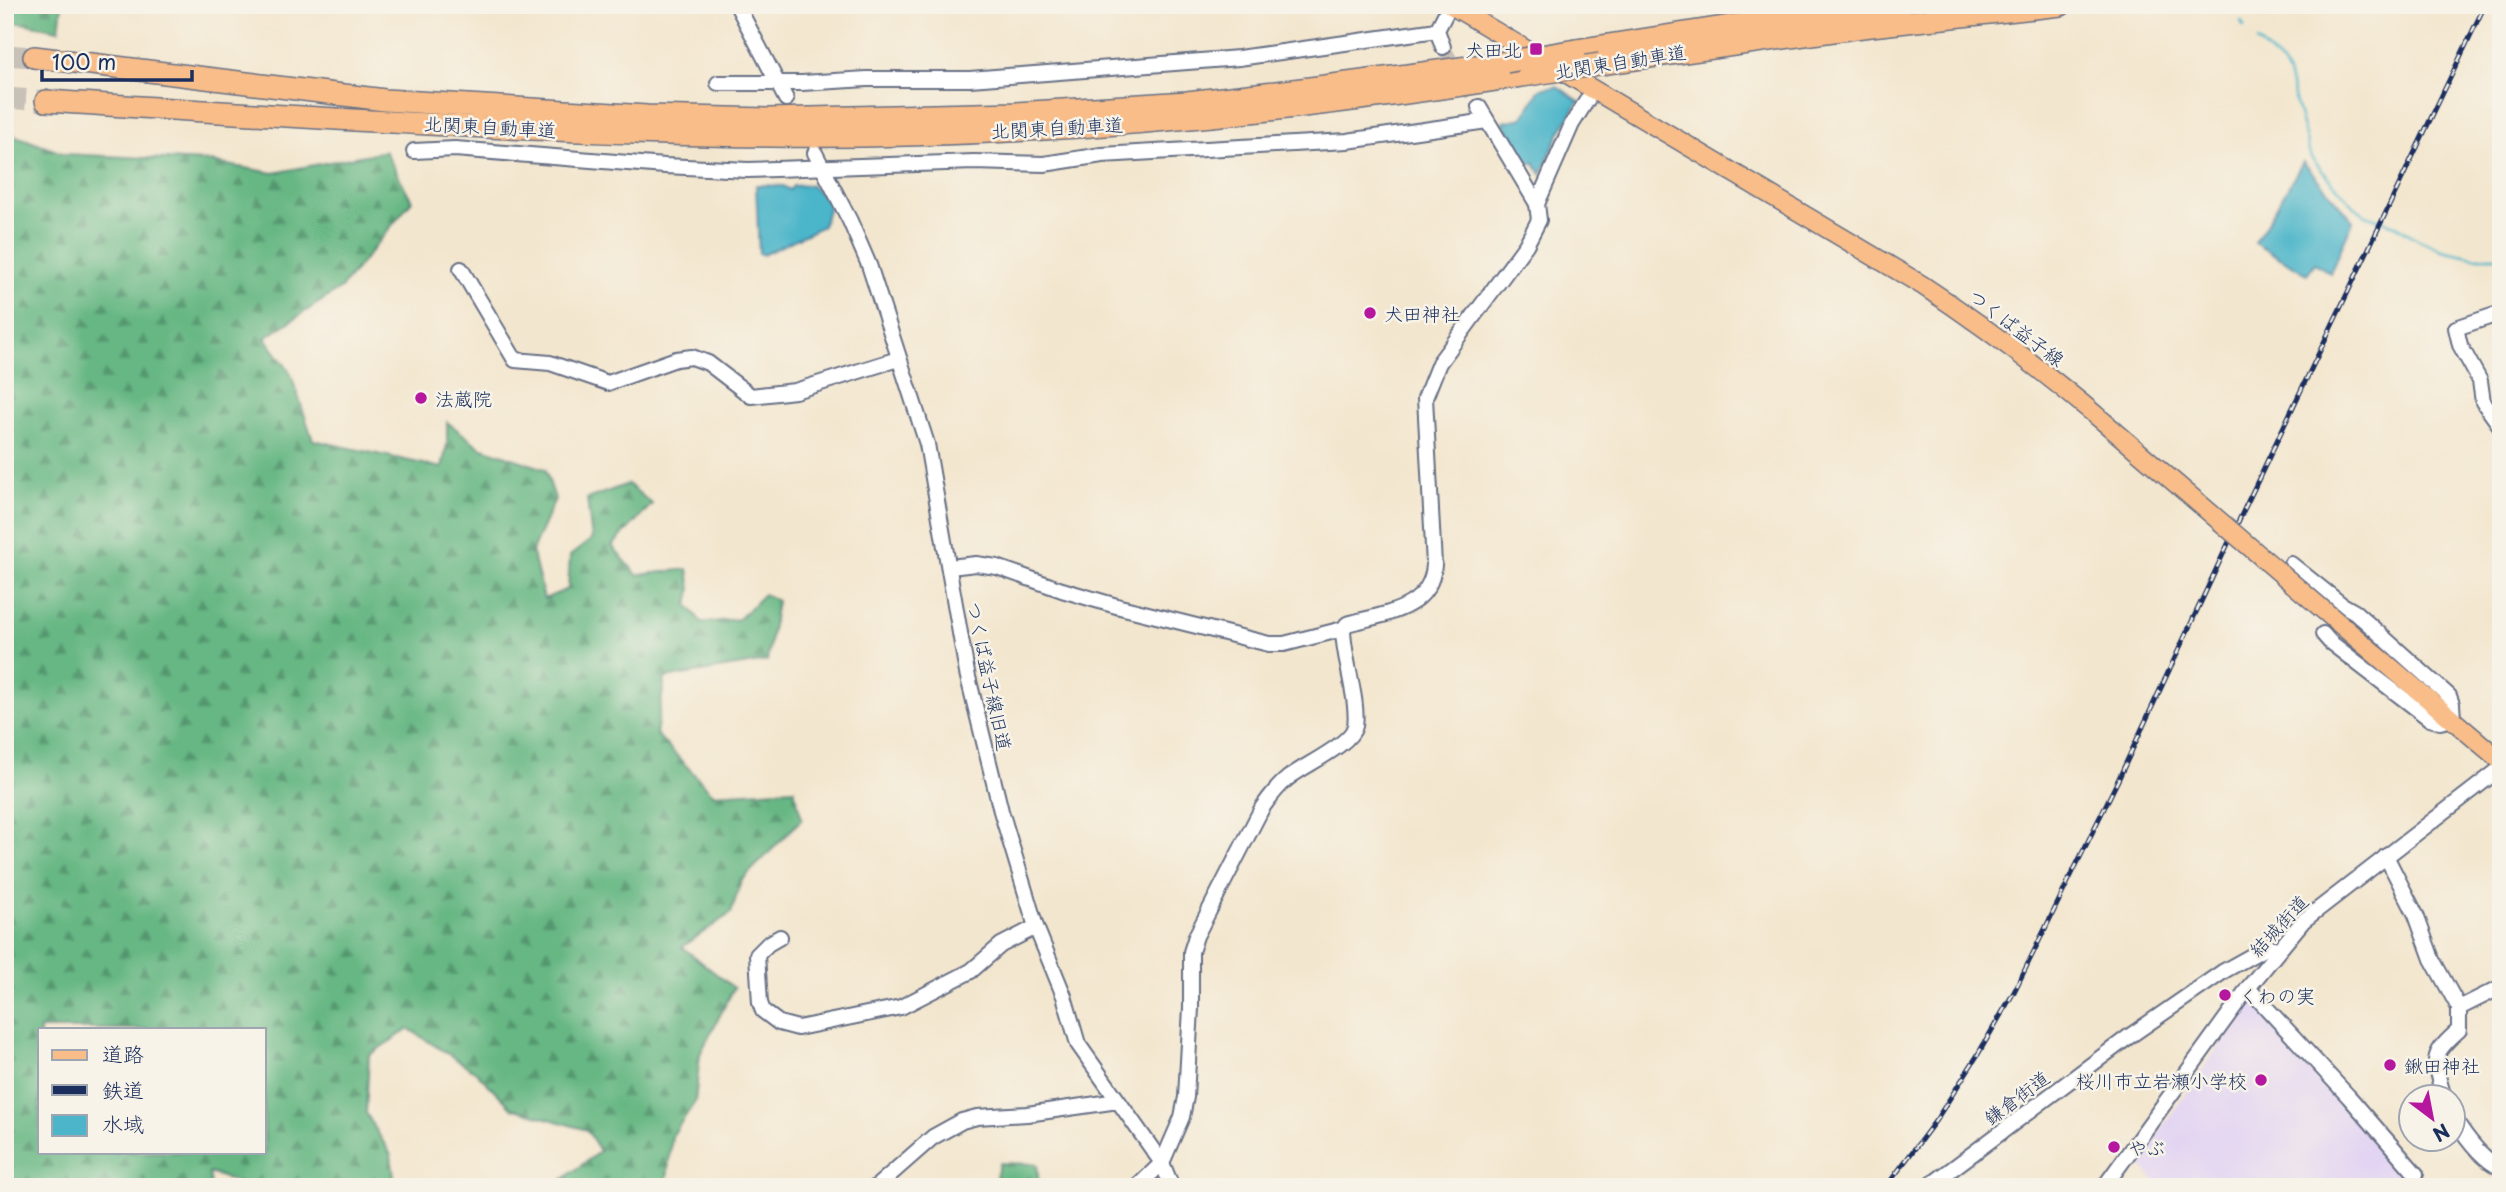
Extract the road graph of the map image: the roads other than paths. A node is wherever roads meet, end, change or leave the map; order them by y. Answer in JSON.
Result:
{"nodes":[{"id":1,"x":737,"y":5,"type":"edge"},
{"id":2,"x":1451,"y":5,"type":"edge"},
{"id":3,"x":1899,"y":5,"type":"edge"},
{"id":4,"x":2062,"y":5,"type":"edge"},
{"id":5,"x":1437,"y":30,"type":"junction"},
{"id":6,"x":1443,"y":47,"type":"tunnel mouth"},
{"id":7,"x":34,"y":58,"type":"tunnel mouth"},
{"id":8,"x":718,"y":83,"type":"dead end"},
{"id":9,"x":777,"y":83,"type":"junction"},
{"id":10,"x":1594,"y":89,"type":"junction"},
{"id":11,"x":786,"y":99,"type":"dead end"},
{"id":12,"x":46,"y":101,"type":"tunnel mouth"},
{"id":13,"x":1479,"y":107,"type":"tunnel mouth"},
{"id":14,"x":1487,"y":121,"type":"junction"},
{"id":15,"x":414,"y":151,"type":"dead end"},
{"id":16,"x":815,"y":153,"type":"dead end"},
{"id":17,"x":822,"y":167,"type":"junction"},
{"id":18,"x":1537,"y":204,"type":"junction"},
{"id":19,"x":461,"y":268,"type":"dead end"},
{"id":20,"x":2501,"y":313,"type":"edge"},
{"id":21,"x":898,"y":359,"type":"junction"},
{"id":22,"x":2501,"y":427,"type":"edge"},
{"id":23,"x":2291,"y":564,"type":"dead end"},
{"id":24,"x":950,"y":567,"type":"junction"},
{"id":25,"x":1343,"y":629,"type":"junction"},
{"id":26,"x":2323,"y":634,"type":"dead end"},
{"id":27,"x":2452,"y":719,"type":"junction"},
{"id":28,"x":2501,"y":761,"type":"edge"},
{"id":29,"x":2501,"y":768,"type":"edge"},
{"id":30,"x":2385,"y":856,"type":"junction"},
{"id":31,"x":1036,"y":926,"type":"junction"},
{"id":32,"x":780,"y":937,"type":"dead end"},
{"id":33,"x":2279,"y":949,"type":"junction"},
{"id":34,"x":2501,"y":987,"type":"edge"},
{"id":35,"x":2248,"y":988,"type":"junction"},
{"id":36,"x":2459,"y":1008,"type":"junction"},
{"id":37,"x":2440,"y":1084,"type":"edge"},
{"id":38,"x":1118,"y":1101,"type":"junction"},
{"id":39,"x":2468,"y":1137,"type":"edge"},
{"id":40,"x":1161,"y":1163,"type":"junction"},
{"id":41,"x":2501,"y":1168,"type":"edge"},
{"id":42,"x":2416,"y":1174,"type":"dead end"},
{"id":43,"x":876,"y":1187,"type":"edge"},
{"id":44,"x":1137,"y":1187,"type":"edge"},
{"id":45,"x":1172,"y":1187,"type":"edge"},
{"id":46,"x":1928,"y":1187,"type":"edge"},
{"id":47,"x":2104,"y":1187,"type":"edge"}],
"edges":[{"from":1,"to":9,"type":"street"},
{"from":2,"to":5,"type":"street"},
{"from":2,"to":10,"type":"main road","name":"つくば益子線"},
{"from":3,"to":7,"type":"highway","name":"北関東自動車道","bridge":true},
{"from":4,"to":12,"type":"highway","name":"北関東自動車道","bridge":true},
{"from":5,"to":6,"type":"street"},
{"from":5,"to":9,"type":"street"},
{"from":8,"to":9,"type":"street"},
{"from":9,"to":11,"type":"street"},
{"from":10,"to":18,"type":"street"},
{"from":10,"to":27,"type":"main road","name":"つくば益子線","bridge":true},
{"from":13,"to":14,"type":"street"},
{"from":14,"to":17,"type":"street"},
{"from":14,"to":18,"type":"street"},
{"from":15,"to":17,"type":"street"},
{"from":16,"to":17,"type":"street","name":"つくば益子線旧道"},
{"from":17,"to":21,"type":"street","name":"つくば益子線旧道"},
{"from":18,"to":25,"type":"street"},
{"from":19,"to":21,"type":"street"},
{"from":20,"to":22,"type":"street"},
{"from":21,"to":24,"type":"street","name":"つくば益子線旧道"},
{"from":23,"to":27,"type":"street"},
{"from":24,"to":25,"type":"street"},
{"from":24,"to":31,"type":"street","name":"つくば益子線旧道"},
{"from":25,"to":40,"type":"street"},
{"from":26,"to":27,"type":"street"},
{"from":27,"to":28,"type":"main road","name":"つくば益子線"},
{"from":29,"to":30,"type":"street","name":"結城街道"},
{"from":30,"to":33,"type":"street","name":"結城街道"},
{"from":30,"to":36,"type":"street"},
{"from":31,"to":32,"type":"street"},
{"from":31,"to":38,"type":"street","name":"つくば益子線旧道"},
{"from":33,"to":35,"type":"street","name":"結城街道"},
{"from":33,"to":46,"type":"street","name":"鎌倉街道"},
{"from":34,"to":36,"type":"street"},
{"from":35,"to":42,"type":"street"},
{"from":35,"to":47,"type":"street","name":"結城街道"},
{"from":36,"to":37,"type":"street"},
{"from":38,"to":40,"type":"street","name":"つくば益子線旧道"},
{"from":38,"to":43,"type":"street"},
{"from":39,"to":41,"type":"street"},
{"from":40,"to":44,"type":"street"},
{"from":40,"to":45,"type":"street","name":"つくば益子線旧道"}]}
